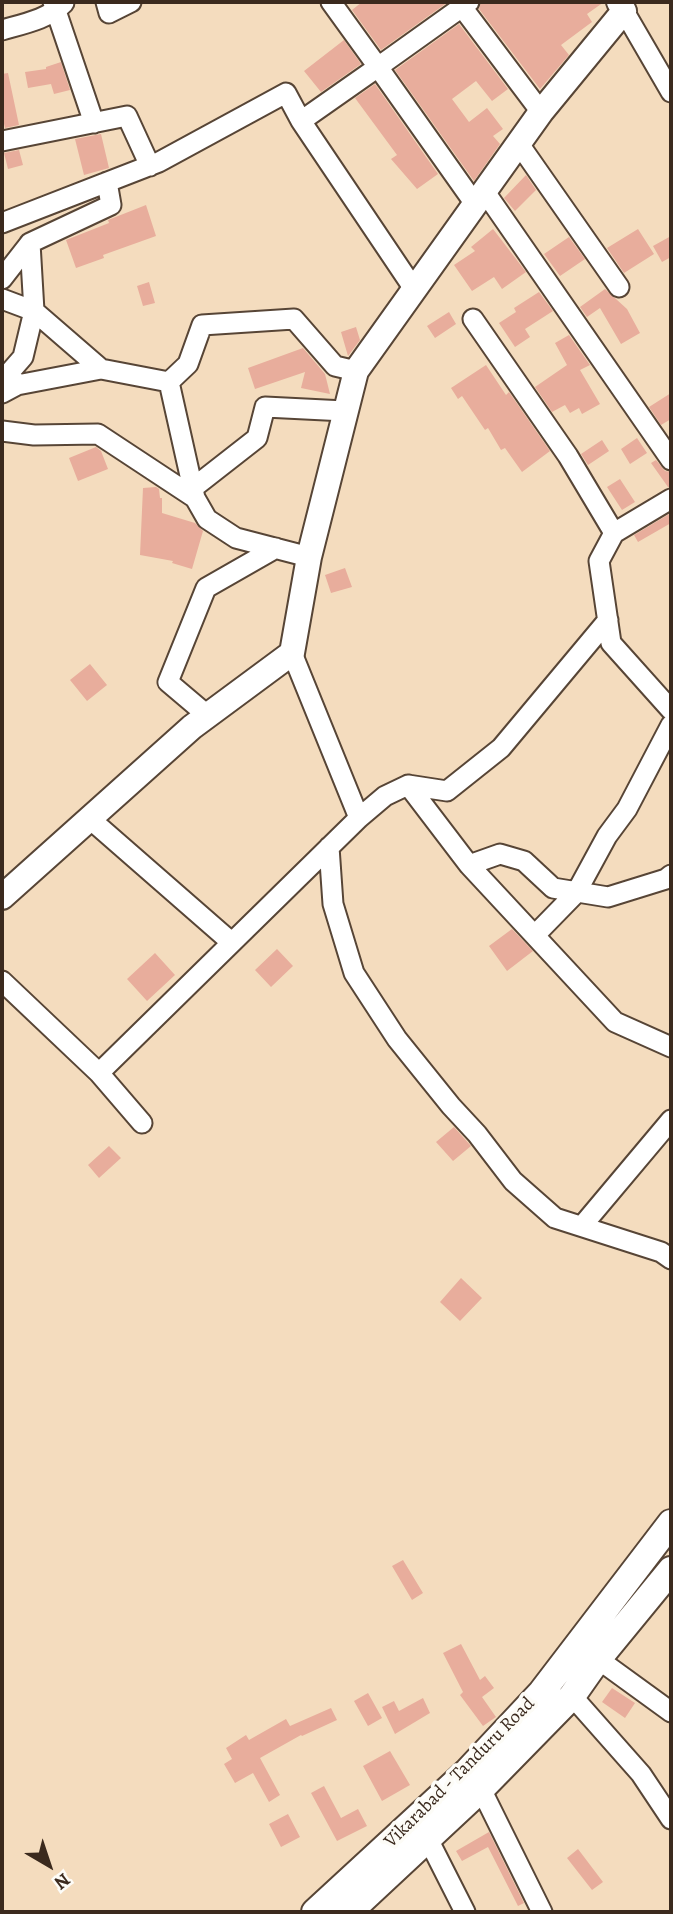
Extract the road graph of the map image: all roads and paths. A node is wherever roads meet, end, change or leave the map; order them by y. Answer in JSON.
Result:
{"nodes":[{"id":1,"x":106,"y":2,"type":"edge"},
{"id":2,"x":131,"y":2,"type":"edge"},
{"id":3,"x":331,"y":2,"type":"edge"},
{"id":4,"x":465,"y":4,"type":"edge"},
{"id":5,"x":58,"y":5,"type":"edge"},
{"id":6,"x":621,"y":6,"type":"edge"},
{"id":7,"x":2,"y":30,"type":"edge"},
{"id":8,"x":378,"y":67,"type":"junction"},
{"id":9,"x":671,"y":92,"type":"edge"},
{"id":10,"x":541,"y":113,"type":"junction"},
{"id":11,"x":301,"y":121,"type":"junction"},
{"id":12,"x":94,"y":123,"type":"junction"},
{"id":13,"x":2,"y":141,"type":"edge"},
{"id":14,"x":519,"y":144,"type":"junction"},
{"id":15,"x":150,"y":166,"type":"junction"},
{"id":16,"x":107,"y":182,"type":"junction"},
{"id":17,"x":480,"y":198,"type":"junction"},
{"id":18,"x":2,"y":223,"type":"edge"},
{"id":19,"x":30,"y":243,"type":"junction"},
{"id":20,"x":2,"y":279,"type":"edge"},
{"id":21,"x":619,"y":287,"type":"dead end"},
{"id":22,"x":414,"y":289,"type":"junction"},
{"id":23,"x":2,"y":299,"type":"edge"},
{"id":24,"x":34,"y":311,"type":"junction"},
{"id":25,"x":473,"y":319,"type":"dead end"},
{"id":26,"x":100,"y":369,"type":"junction"},
{"id":27,"x":356,"y":371,"type":"junction"},
{"id":28,"x":169,"y":382,"type":"junction"},
{"id":29,"x":10,"y":389,"type":"edge"},
{"id":30,"x":345,"y":411,"type":"junction"},
{"id":31,"x":2,"y":431,"type":"edge"},
{"id":32,"x":671,"y":460,"type":"edge"},
{"id":33,"x":194,"y":493,"type":"junction"},
{"id":34,"x":671,"y":499,"type":"edge"},
{"id":35,"x":614,"y":533,"type":"junction"},
{"id":36,"x":276,"y":548,"type":"junction"},
{"id":37,"x":309,"y":557,"type":"junction"},
{"id":38,"x":608,"y":620,"type":"junction"},
{"id":39,"x":292,"y":653,"type":"junction"},
{"id":40,"x":671,"y":710,"type":"edge"},
{"id":41,"x":207,"y":715,"type":"junction"},
{"id":42,"x":671,"y":725,"type":"edge"},
{"id":43,"x":408,"y":785,"type":"junction"},
{"id":44,"x":89,"y":818,"type":"junction"},
{"id":45,"x":359,"y":818,"type":"junction"},
{"id":46,"x":329,"y":848,"type":"junction"},
{"id":47,"x":469,"y":865,"type":"junction"},
{"id":48,"x":671,"y":875,"type":"edge"},
{"id":49,"x":576,"y":893,"type":"junction"},
{"id":50,"x":2,"y":897,"type":"edge"},
{"id":51,"x":536,"y":934,"type":"junction"},
{"id":52,"x":231,"y":942,"type":"junction"},
{"id":53,"x":2,"y":981,"type":"edge"},
{"id":54,"x":671,"y":1047,"type":"edge"},
{"id":55,"x":99,"y":1073,"type":"junction"},
{"id":56,"x":671,"y":1120,"type":"edge"},
{"id":57,"x":142,"y":1123,"type":"dead end"},
{"id":58,"x":583,"y":1226,"type":"junction"},
{"id":59,"x":671,"y":1259,"type":"edge"},
{"id":60,"x":668,"y":1535,"type":"edge"},
{"id":61,"x":671,"y":1570,"type":"edge"},
{"id":62,"x":598,"y":1659,"type":"junction"},
{"id":63,"x":572,"y":1696,"type":"junction"},
{"id":64,"x":671,"y":1712,"type":"edge"},
{"id":65,"x":481,"y":1789,"type":"junction"},
{"id":66,"x":671,"y":1819,"type":"edge"},
{"id":67,"x":428,"y":1839,"type":"junction"},
{"id":68,"x":356,"y":1895,"type":"edge"},
{"id":69,"x":314,"y":1912,"type":"edge"},
{"id":70,"x":465,"y":1912,"type":"edge"},
{"id":71,"x":542,"y":1912,"type":"edge"}],
"edges":[{"from":1,"to":2,"type":"street"},
{"from":3,"to":8,"type":"street"},
{"from":4,"to":8,"type":"street"},
{"from":4,"to":10,"type":"street"},
{"from":5,"to":7,"type":"street"},
{"from":5,"to":12,"type":"street"},
{"from":6,"to":9,"type":"street"},
{"from":6,"to":10,"type":"street"},
{"from":8,"to":11,"type":"street"},
{"from":8,"to":17,"type":"street"},
{"from":10,"to":14,"type":"street"},
{"from":11,"to":15,"type":"street"},
{"from":11,"to":22,"type":"street"},
{"from":12,"to":13,"type":"street"},
{"from":12,"to":15,"type":"street"},
{"from":14,"to":17,"type":"street"},
{"from":14,"to":21,"type":"street"},
{"from":15,"to":16,"type":"street"},
{"from":16,"to":18,"type":"street"},
{"from":16,"to":19,"type":"street"},
{"from":17,"to":22,"type":"street"},
{"from":17,"to":32,"type":"street"},
{"from":19,"to":20,"type":"street"},
{"from":19,"to":24,"type":"street"},
{"from":22,"to":27,"type":"street"},
{"from":23,"to":24,"type":"street"},
{"from":24,"to":26,"type":"street"},
{"from":24,"to":29,"type":"street"},
{"from":25,"to":35,"type":"street"},
{"from":26,"to":28,"type":"street"},
{"from":26,"to":29,"type":"street"},
{"from":27,"to":28,"type":"street"},
{"from":27,"to":30,"type":"street"},
{"from":28,"to":33,"type":"street"},
{"from":30,"to":33,"type":"street"},
{"from":30,"to":37,"type":"street"},
{"from":31,"to":33,"type":"street"},
{"from":33,"to":36,"type":"street"},
{"from":34,"to":35,"type":"street"},
{"from":35,"to":38,"type":"street"},
{"from":36,"to":37,"type":"street"},
{"from":36,"to":41,"type":"street"},
{"from":37,"to":39,"type":"street"},
{"from":38,"to":40,"type":"street"},
{"from":38,"to":43,"type":"street"},
{"from":39,"to":41,"type":"street"},
{"from":39,"to":45,"type":"street"},
{"from":41,"to":44,"type":"street"},
{"from":42,"to":49,"type":"street"},
{"from":43,"to":45,"type":"street"},
{"from":43,"to":47,"type":"street"},
{"from":44,"to":50,"type":"street"},
{"from":44,"to":52,"type":"street"},
{"from":45,"to":46,"type":"street"},
{"from":46,"to":52,"type":"street"},
{"from":46,"to":58,"type":"street"},
{"from":47,"to":49,"type":"street"},
{"from":47,"to":51,"type":"street"},
{"from":48,"to":49,"type":"street"},
{"from":49,"to":51,"type":"street"},
{"from":51,"to":54,"type":"street"},
{"from":52,"to":55,"type":"street"},
{"from":53,"to":55,"type":"street"},
{"from":55,"to":57,"type":"street"},
{"from":56,"to":58,"type":"street"},
{"from":58,"to":59,"type":"street"},
{"from":60,"to":68,"type":"main road","name":"Vikarabad - Tanduru Road"},
{"from":61,"to":62,"type":"main road","name":"Vikarabad - Tanduru Road"},
{"from":62,"to":63,"type":"main road","name":"Vikarabad - Tanduru Road"},
{"from":62,"to":64,"type":"street"},
{"from":63,"to":65,"type":"main road","name":"Vikarabad - Tanduru Road"},
{"from":63,"to":66,"type":"street"},
{"from":65,"to":67,"type":"main road","name":"Vikarabad - Tanduru Road"},
{"from":65,"to":71,"type":"street"},
{"from":67,"to":68,"type":"main road","name":"Vikarabad - Tanduru Road"},
{"from":67,"to":70,"type":"street"},
{"from":68,"to":69,"type":"main road","name":"Vikarabad - Tanduru Road"}]}
